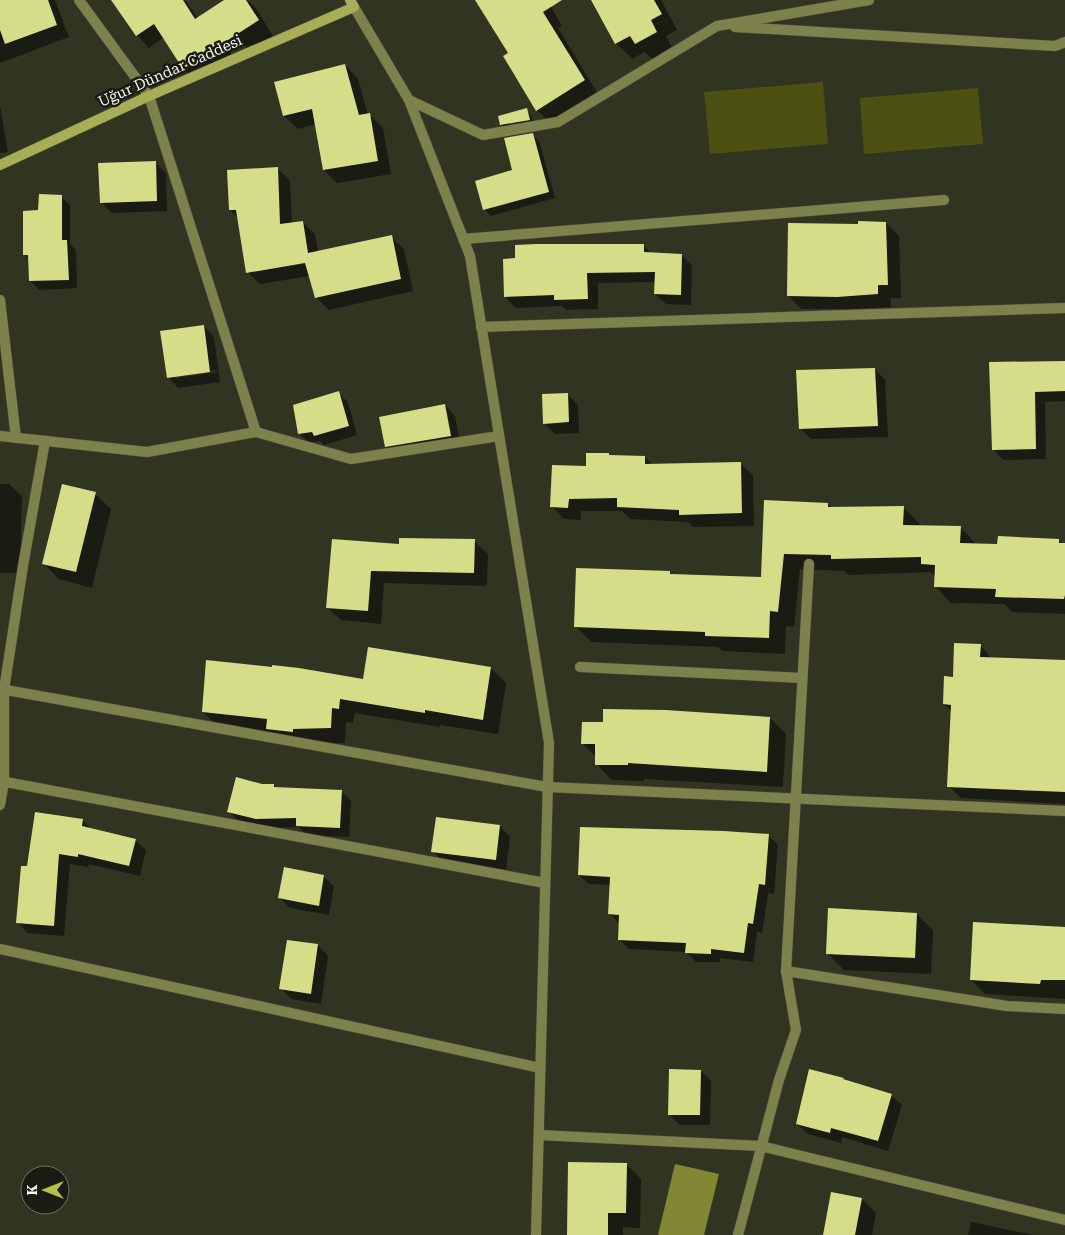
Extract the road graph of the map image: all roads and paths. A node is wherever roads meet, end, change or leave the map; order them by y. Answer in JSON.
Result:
{"nodes":[{"id":1,"x":78,"y":0,"type":"edge"},
{"id":2,"x":869,"y":0,"type":"edge"},
{"id":3,"x":352,"y":3,"type":"edge"},
{"id":4,"x":717,"y":26,"type":"junction"},
{"id":5,"x":1065,"y":42,"type":"edge"},
{"id":6,"x":149,"y":96,"type":"junction"},
{"id":7,"x":410,"y":100,"type":"junction"},
{"id":8,"x":0,"y":165,"type":"edge"},
{"id":9,"x":944,"y":200,"type":"dead end"},
{"id":10,"x":463,"y":239,"type":"junction"},
{"id":11,"x":0,"y":300,"type":"edge"},
{"id":12,"x":1065,"y":308,"type":"edge"},
{"id":13,"x":481,"y":327,"type":"junction"},
{"id":14,"x":256,"y":432,"type":"junction"},
{"id":15,"x":0,"y":436,"type":"edge"},
{"id":16,"x":499,"y":436,"type":"junction"},
{"id":17,"x":16,"y":438,"type":"junction"},
{"id":18,"x":45,"y":441,"type":"junction"},
{"id":19,"x":808,"y":564,"type":"dead end"},
{"id":20,"x":580,"y":667,"type":"dead end"},
{"id":21,"x":802,"y":678,"type":"junction"},
{"id":22,"x":2,"y":689,"type":"edge"},
{"id":23,"x":2,"y":782,"type":"edge"},
{"id":24,"x":547,"y":787,"type":"junction"},
{"id":25,"x":796,"y":798,"type":"junction"},
{"id":26,"x":0,"y":805,"type":"edge"},
{"id":27,"x":1065,"y":811,"type":"edge"},
{"id":28,"x":545,"y":883,"type":"junction"},
{"id":29,"x":0,"y":949,"type":"edge"},
{"id":30,"x":786,"y":971,"type":"junction"},
{"id":31,"x":1065,"y":1009,"type":"edge"},
{"id":32,"x":540,"y":1068,"type":"junction"},
{"id":33,"x":539,"y":1134,"type":"junction"},
{"id":34,"x":761,"y":1146,"type":"junction"},
{"id":35,"x":1065,"y":1220,"type":"edge"},
{"id":36,"x":536,"y":1235,"type":"edge"},
{"id":37,"x":738,"y":1235,"type":"edge"}],
"edges":[{"from":1,"to":6,"type":"street"},
{"from":2,"to":4,"type":"street"},
{"from":3,"to":6,"type":"street","name":"Uğur Dündar Caddesi"},
{"from":3,"to":7,"type":"street"},
{"from":4,"to":5,"type":"street"},
{"from":4,"to":7,"type":"street"},
{"from":6,"to":8,"type":"street","name":"Uğur Dündar Caddesi"},
{"from":6,"to":14,"type":"street"},
{"from":7,"to":10,"type":"street"},
{"from":9,"to":10,"type":"street"},
{"from":10,"to":13,"type":"street"},
{"from":11,"to":17,"type":"street"},
{"from":12,"to":13,"type":"street"},
{"from":13,"to":16,"type":"street"},
{"from":14,"to":16,"type":"street"},
{"from":14,"to":18,"type":"street"},
{"from":15,"to":17,"type":"street"},
{"from":16,"to":24,"type":"street"},
{"from":17,"to":18,"type":"street"},
{"from":18,"to":22,"type":"street"},
{"from":19,"to":21,"type":"street"},
{"from":20,"to":21,"type":"street"},
{"from":21,"to":25,"type":"street"},
{"from":22,"to":23,"type":"street"},
{"from":22,"to":24,"type":"street"},
{"from":23,"to":26,"type":"street"},
{"from":23,"to":28,"type":"street"},
{"from":24,"to":25,"type":"street"},
{"from":24,"to":28,"type":"street"},
{"from":25,"to":27,"type":"street"},
{"from":25,"to":30,"type":"street"},
{"from":28,"to":32,"type":"street"},
{"from":29,"to":32,"type":"street"},
{"from":30,"to":31,"type":"street"},
{"from":30,"to":34,"type":"street"},
{"from":32,"to":33,"type":"street"},
{"from":33,"to":34,"type":"street"},
{"from":33,"to":36,"type":"street"},
{"from":34,"to":35,"type":"street"},
{"from":34,"to":37,"type":"street"}]}
